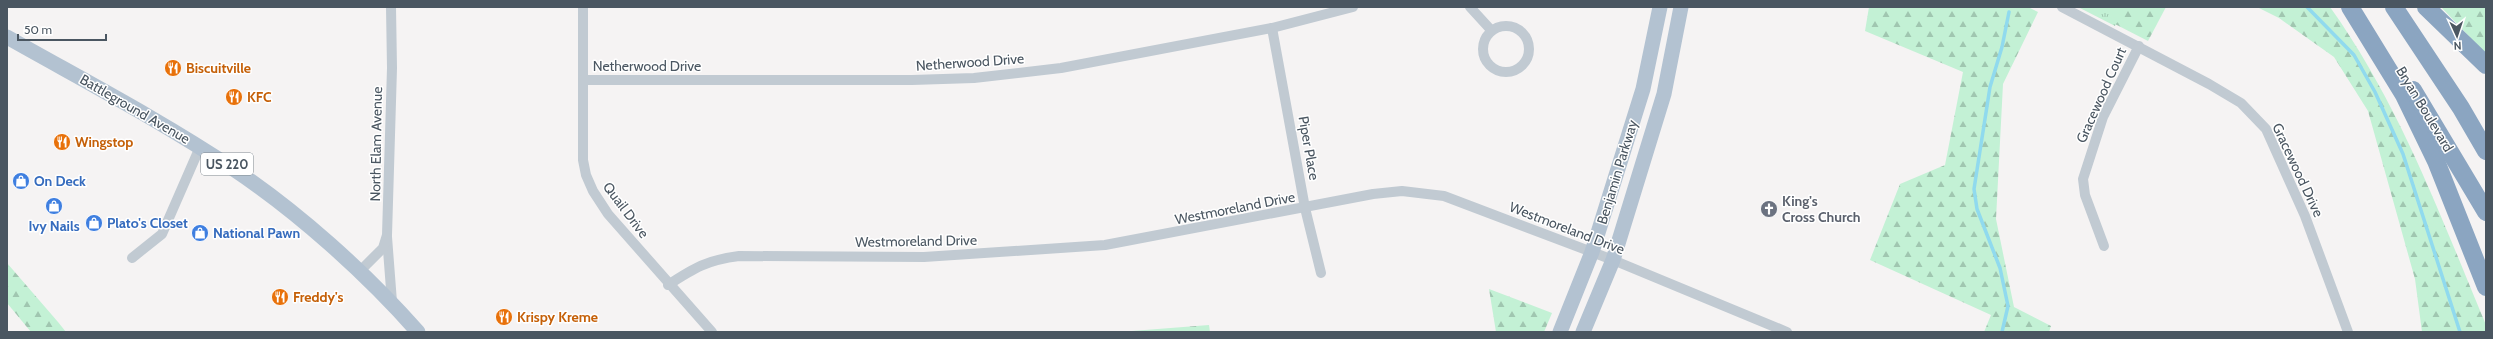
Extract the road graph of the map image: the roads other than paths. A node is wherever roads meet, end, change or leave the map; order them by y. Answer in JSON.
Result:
{"nodes":[{"id":1,"x":391,"y":7,"type":"edge"},
{"id":2,"x":584,"y":7,"type":"edge"},
{"id":3,"x":1352,"y":7,"type":"edge"},
{"id":4,"x":1470,"y":7,"type":"edge"},
{"id":5,"x":1660,"y":7,"type":"edge"},
{"id":6,"x":1682,"y":7,"type":"edge"},
{"id":7,"x":2062,"y":7,"type":"edge"},
{"id":8,"x":2350,"y":7,"type":"edge"},
{"id":9,"x":2363,"y":7,"type":"edge"},
{"id":10,"x":2394,"y":7,"type":"edge"},
{"id":11,"x":2426,"y":7,"type":"edge"},
{"id":12,"x":1272,"y":28,"type":"junction"},
{"id":13,"x":1492,"y":30,"type":"junction"},
{"id":14,"x":7,"y":37,"type":"edge"},
{"id":15,"x":2139,"y":46,"type":"junction"},
{"id":16,"x":2486,"y":65,"type":"edge"},
{"id":17,"x":583,"y":80,"type":"junction"},
{"id":18,"x":200,"y":147,"type":"junction"},
{"id":19,"x":2486,"y":151,"type":"edge"},
{"id":20,"x":1306,"y":208,"type":"junction"},
{"id":21,"x":2486,"y":212,"type":"edge"},
{"id":22,"x":387,"y":235,"type":"junction"},
{"id":23,"x":2104,"y":246,"type":"dead end"},
{"id":24,"x":1592,"y":252,"type":"junction"},
{"id":25,"x":132,"y":258,"type":"dead end"},
{"id":26,"x":1613,"y":260,"type":"junction"},
{"id":27,"x":360,"y":271,"type":"junction"},
{"id":28,"x":1321,"y":273,"type":"dead end"},
{"id":29,"x":668,"y":285,"type":"junction"},
{"id":30,"x":2486,"y":287,"type":"edge"},
{"id":31,"x":392,"y":302,"type":"junction"},
{"id":32,"x":418,"y":332,"type":"edge"},
{"id":33,"x":712,"y":332,"type":"edge"},
{"id":34,"x":1560,"y":332,"type":"edge"},
{"id":35,"x":1583,"y":332,"type":"edge"},
{"id":36,"x":1787,"y":332,"type":"edge"},
{"id":37,"x":2348,"y":332,"type":"edge"}],
"edges":[{"from":1,"to":22,"type":"street","name":"North Elam Avenue"},
{"from":2,"to":17,"type":"street","name":"Quail Drive"},
{"from":3,"to":12,"type":"street","name":"Netherwood Drive"},
{"from":4,"to":13,"type":"street"},
{"from":5,"to":24,"type":"main road","name":"Benjamin Parkway"},
{"from":6,"to":26,"type":"main road","name":"Benjamin Parkway"},
{"from":7,"to":15,"type":"street","name":"Gracewood Drive"},
{"from":8,"to":30,"type":"highway"},
{"from":9,"to":21,"type":"highway","name":"Bryan Boulevard"},
{"from":10,"to":19,"type":"highway","name":"Bryan Boulevard"},
{"from":11,"to":16,"type":"highway"},
{"from":12,"to":17,"type":"street","name":"Netherwood Drive"},
{"from":12,"to":20,"type":"street","name":"Piper Place"},
{"from":13,"to":13,"type":"street"},
{"from":14,"to":18,"type":"main road","name":"Battleground Avenue","number":"US 220"},
{"from":15,"to":23,"type":"street","name":"Gracewood Court"},
{"from":15,"to":37,"type":"street","name":"Gracewood Drive"},
{"from":17,"to":29,"type":"street","name":"Quail Drive"},
{"from":18,"to":25,"type":"street"},
{"from":18,"to":27,"type":"main road","name":"Battleground Avenue","number":"US 220"},
{"from":20,"to":24,"type":"street","name":"Westmoreland Drive"},
{"from":20,"to":28,"type":"street","name":"Piper Place"},
{"from":20,"to":29,"type":"street","name":"Westmoreland Drive"},
{"from":22,"to":27,"type":"street","name":"North Elam Avenue"},
{"from":22,"to":31,"type":"street"},
{"from":24,"to":26,"type":"street","name":"Westmoreland Drive"},
{"from":24,"to":34,"type":"main road","name":"Benjamin Parkway"},
{"from":26,"to":35,"type":"main road","name":"Benjamin Parkway"},
{"from":26,"to":36,"type":"street","name":"Westmoreland Drive"},
{"from":27,"to":31,"type":"main road","name":"Battleground Avenue","number":"US 220"},
{"from":29,"to":33,"type":"street","name":"Quail Drive"},
{"from":31,"to":32,"type":"main road","name":"Battleground Avenue","number":"US 220"}]}
